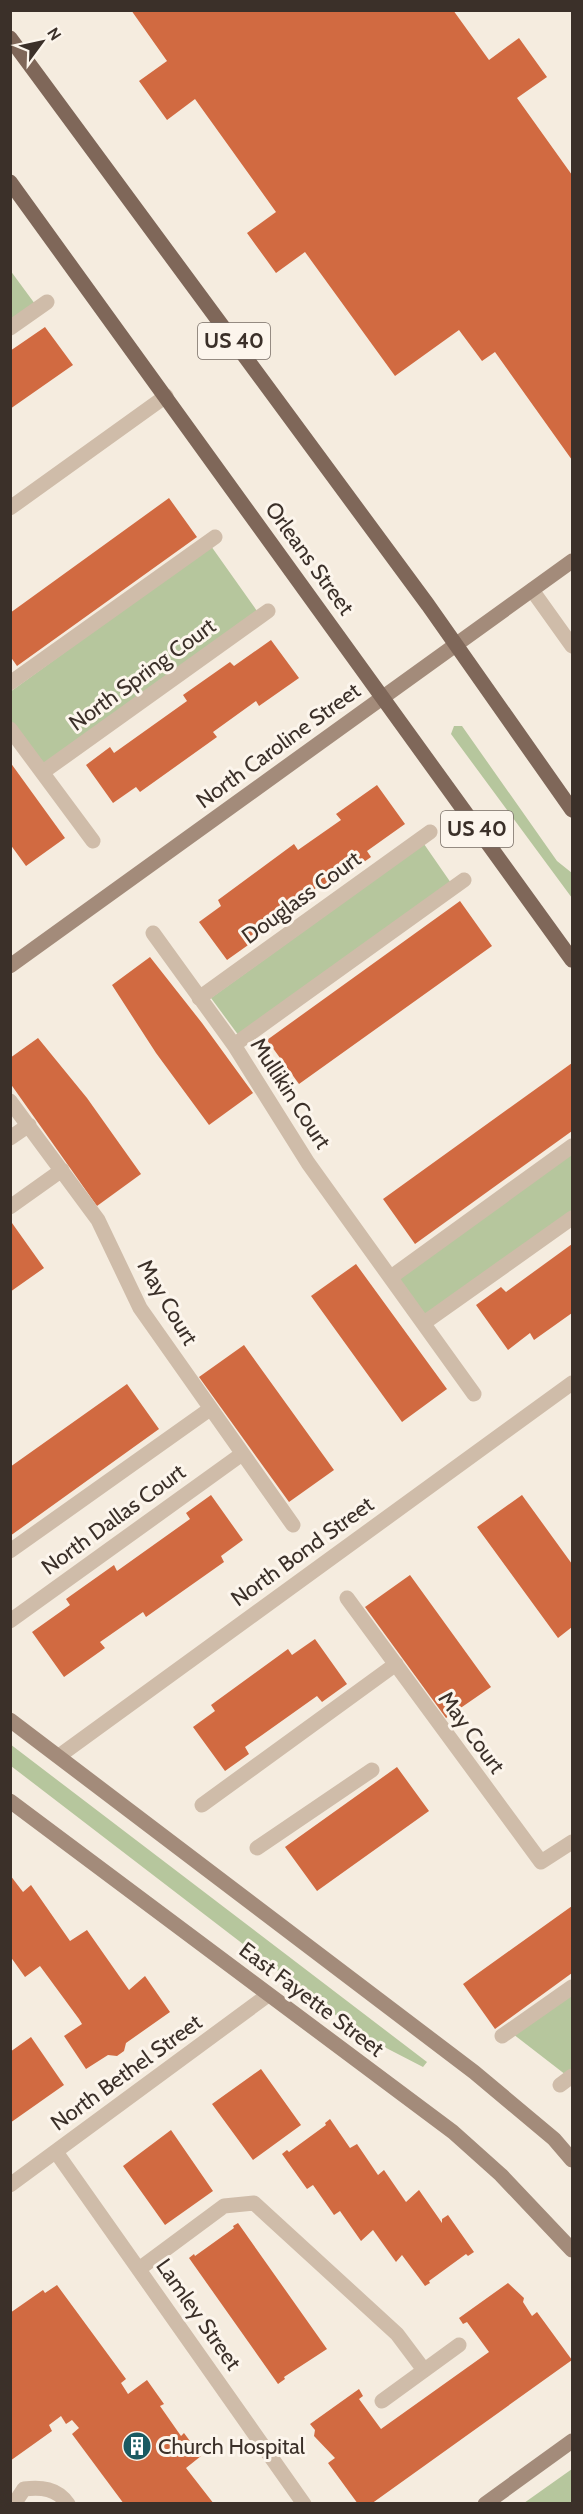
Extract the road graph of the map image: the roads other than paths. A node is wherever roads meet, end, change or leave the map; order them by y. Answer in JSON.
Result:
{"nodes":[{"id":1,"x":10,"y":38,"type":"edge"},
{"id":2,"x":10,"y":182,"type":"edge"},
{"id":3,"x":47,"y":302,"type":"dead end"},
{"id":4,"x":10,"y":328,"type":"edge"},
{"id":5,"x":166,"y":396,"type":"junction"},
{"id":6,"x":10,"y":508,"type":"edge"},
{"id":7,"x":215,"y":537,"type":"dead end"},
{"id":8,"x":573,"y":561,"type":"edge"},
{"id":9,"x":532,"y":590,"type":"junction"},
{"id":10,"x":268,"y":611,"type":"dead end"},
{"id":11,"x":456,"y":645,"type":"junction"},
{"id":12,"x":573,"y":646,"type":"edge"},
{"id":13,"x":10,"y":683,"type":"edge"},
{"id":14,"x":384,"y":697,"type":"junction"},
{"id":15,"x":10,"y":729,"type":"edge"},
{"id":16,"x":43,"y":772,"type":"junction"},
{"id":17,"x":573,"y":810,"type":"edge"},
{"id":18,"x":430,"y":832,"type":"dead end"},
{"id":19,"x":93,"y":841,"type":"dead end"},
{"id":20,"x":464,"y":880,"type":"dead end"},
{"id":21,"x":153,"y":933,"type":"dead end"},
{"id":22,"x":573,"y":960,"type":"edge"},
{"id":23,"x":10,"y":966,"type":"edge"},
{"id":24,"x":199,"y":998,"type":"junction"},
{"id":25,"x":234,"y":1046,"type":"junction"},
{"id":26,"x":10,"y":1101,"type":"edge"},
{"id":27,"x":29,"y":1125,"type":"junction"},
{"id":28,"x":10,"y":1138,"type":"edge"},
{"id":29,"x":573,"y":1146,"type":"edge"},
{"id":30,"x":62,"y":1170,"type":"junction"},
{"id":31,"x":10,"y":1207,"type":"edge"},
{"id":32,"x":573,"y":1218,"type":"edge"},
{"id":33,"x":391,"y":1277,"type":"junction"},
{"id":34,"x":424,"y":1323,"type":"junction"},
{"id":35,"x":573,"y":1383,"type":"edge"},
{"id":36,"x":474,"y":1394,"type":"dead end"},
{"id":37,"x":210,"y":1409,"type":"junction"},
{"id":38,"x":242,"y":1454,"type":"junction"},
{"id":39,"x":292,"y":1525,"type":"dead end"},
{"id":40,"x":10,"y":1551,"type":"edge"},
{"id":41,"x":347,"y":1598,"type":"dead end"},
{"id":42,"x":10,"y":1621,"type":"edge"},
{"id":43,"x":396,"y":1664,"type":"junction"},
{"id":44,"x":10,"y":1720,"type":"edge"},
{"id":45,"x":59,"y":1756,"type":"junction"},
{"id":46,"x":372,"y":1770,"type":"dead end"},
{"id":47,"x":10,"y":1802,"type":"edge"},
{"id":48,"x":202,"y":1804,"type":"dead end"},
{"id":49,"x":573,"y":1842,"type":"edge"},
{"id":50,"x":257,"y":1848,"type":"dead end"},
{"id":51,"x":573,"y":1987,"type":"edge"},
{"id":52,"x":268,"y":1995,"type":"junction"},
{"id":53,"x":502,"y":2036,"type":"dead end"},
{"id":54,"x":56,"y":2152,"type":"junction"},
{"id":55,"x":573,"y":2160,"type":"edge"},
{"id":56,"x":10,"y":2185,"type":"edge"},
{"id":57,"x":573,"y":2250,"type":"edge"},
{"id":58,"x":139,"y":2269,"type":"junction"},
{"id":59,"x":459,"y":2345,"type":"dead end"},
{"id":60,"x":424,"y":2370,"type":"junction"},
{"id":61,"x":382,"y":2401,"type":"dead end"},
{"id":62,"x":573,"y":2441,"type":"edge"},
{"id":63,"x":14,"y":2504,"type":"edge"},
{"id":64,"x":68,"y":2504,"type":"edge"},
{"id":65,"x":304,"y":2504,"type":"edge"},
{"id":66,"x":485,"y":2504,"type":"edge"}],
"edges":[{"from":1,"to":11,"type":"main road","number":"US 40"},
{"from":2,"to":5,"type":"main road","name":"Orleans Street","number":"US 40"},
{"from":3,"to":4,"type":"street"},
{"from":5,"to":6,"type":"street"},
{"from":5,"to":14,"type":"main road","name":"Orleans Street","number":"US 40"},
{"from":7,"to":13,"type":"street"},
{"from":8,"to":9,"type":"main road","name":"North Caroline Street"},
{"from":9,"to":11,"type":"main road","name":"North Caroline Street"},
{"from":9,"to":12,"type":"street"},
{"from":10,"to":16,"type":"street","name":"North Spring Court"},
{"from":11,"to":14,"type":"main road","name":"North Caroline Street"},
{"from":11,"to":17,"type":"main road","number":"US 40"},
{"from":14,"to":22,"type":"main road","name":"Orleans Street","number":"US 40"},
{"from":14,"to":23,"type":"main road","name":"North Caroline Street"},
{"from":15,"to":16,"type":"street"},
{"from":16,"to":19,"type":"street"},
{"from":18,"to":24,"type":"street","name":"Douglass Court"},
{"from":20,"to":25,"type":"street"},
{"from":21,"to":24,"type":"street","name":"Mullikin Court"},
{"from":24,"to":25,"type":"street","name":"Mullikin Court"},
{"from":25,"to":33,"type":"street","name":"Mullikin Court"},
{"from":26,"to":27,"type":"street","name":"May Court"},
{"from":27,"to":28,"type":"street"},
{"from":27,"to":30,"type":"street","name":"May Court"},
{"from":29,"to":33,"type":"street"},
{"from":30,"to":31,"type":"street"},
{"from":30,"to":37,"type":"street","name":"May Court"},
{"from":32,"to":34,"type":"street"},
{"from":33,"to":34,"type":"street","name":"Mullikin Court"},
{"from":34,"to":36,"type":"street","name":"Mullikin Court"},
{"from":35,"to":45,"type":"street","name":"North Bond Street"},
{"from":37,"to":38,"type":"street","name":"May Court"},
{"from":37,"to":40,"type":"street","name":"North Dallas Court"},
{"from":38,"to":39,"type":"street","name":"May Court"},
{"from":38,"to":42,"type":"street","name":"North Dallas Court"},
{"from":41,"to":43,"type":"street","name":"May Court"},
{"from":43,"to":48,"type":"street"},
{"from":43,"to":49,"type":"street","name":"May Court"},
{"from":44,"to":45,"type":"main road","name":"East Fayette Street"},
{"from":45,"to":55,"type":"main road","name":"East Fayette Street"},
{"from":46,"to":50,"type":"street"},
{"from":47,"to":52,"type":"main road","name":"East Fayette Street"},
{"from":51,"to":53,"type":"street"},
{"from":52,"to":54,"type":"street","name":"North Bethel Street"},
{"from":52,"to":57,"type":"main road","name":"East Fayette Street"},
{"from":54,"to":56,"type":"street","name":"North Bethel Street"},
{"from":54,"to":58,"type":"street","name":"Lamley Street"},
{"from":58,"to":60,"type":"street"},
{"from":58,"to":65,"type":"street","name":"Lamley Street"},
{"from":59,"to":60,"type":"street"},
{"from":60,"to":61,"type":"street"},
{"from":62,"to":66,"type":"main road"},
{"from":63,"to":64,"type":"street"}]}
